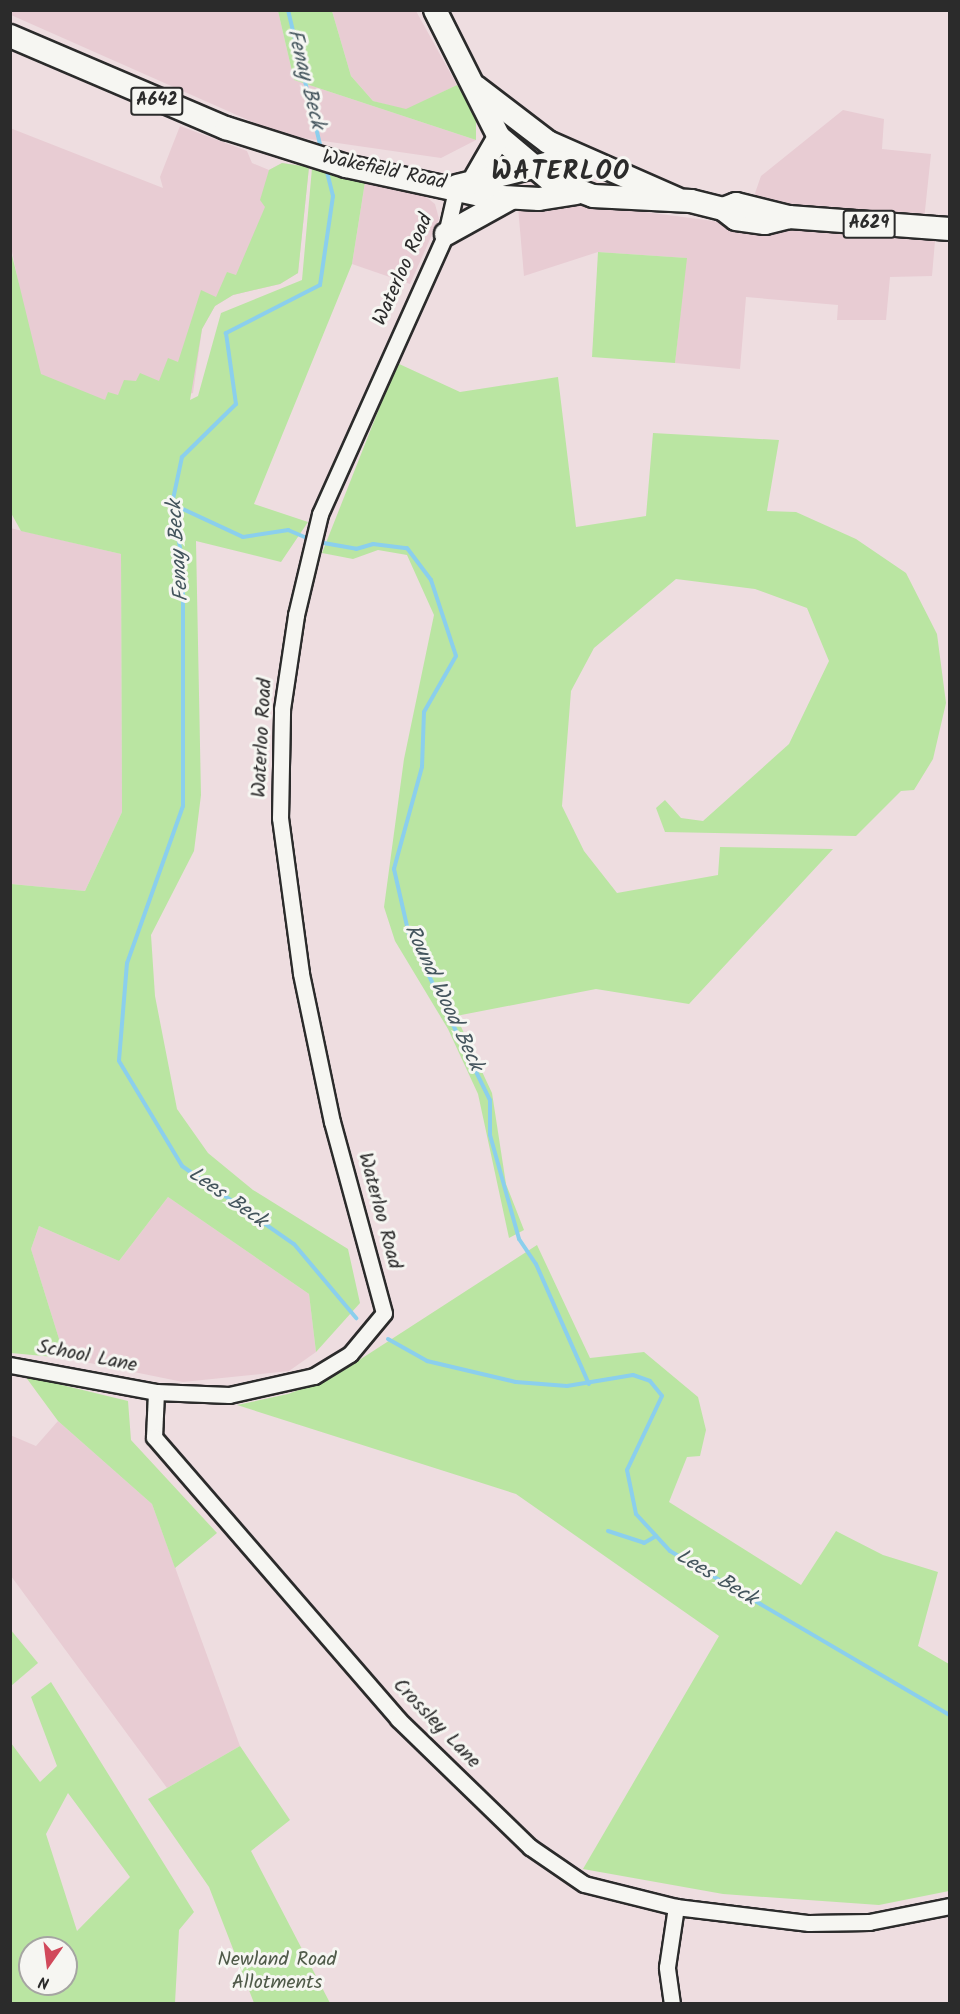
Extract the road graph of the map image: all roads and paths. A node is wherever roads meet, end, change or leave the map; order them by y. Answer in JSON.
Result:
{"nodes":[{"id":1,"x":435,"y":10,"type":"edge"},
{"id":2,"x":10,"y":36,"type":"edge"},
{"id":3,"x":484,"y":93,"type":"junction"},
{"id":4,"x":499,"y":137,"type":"junction"},
{"id":5,"x":560,"y":161,"type":"junction"},
{"id":6,"x":595,"y":166,"type":"junction"},
{"id":7,"x":533,"y":170,"type":"junction"},
{"id":8,"x":467,"y":182,"type":"junction"},
{"id":9,"x":584,"y":195,"type":"junction"},
{"id":10,"x":512,"y":197,"type":"junction"},
{"id":11,"x":677,"y":199,"type":"junction"},
{"id":12,"x":950,"y":229,"type":"edge"},
{"id":13,"x":446,"y":234,"type":"junction"},
{"id":14,"x":384,"y":1313,"type":"joint"},
{"id":15,"x":10,"y":1365,"type":"edge"},
{"id":16,"x":156,"y":1392,"type":"junction"},
{"id":17,"x":950,"y":1906,"type":"edge"},
{"id":18,"x":676,"y":1907,"type":"junction"},
{"id":19,"x":672,"y":2004,"type":"edge"}],
"edges":[{"from":1,"to":3,"type":"highway","number":"A629"},
{"from":2,"to":8,"type":"highway","name":"Wakefield Road","number":"A642"},
{"from":3,"to":4,"type":"highway","number":"A629"},
{"from":3,"to":5,"type":"highway","number":"A629"},
{"from":3,"to":6,"type":"highway","number":"A629"},
{"from":4,"to":7,"type":"highway","number":"A629"},
{"from":4,"to":8,"type":"highway"},
{"from":5,"to":6,"type":"highway","name":"Wakefield Road","number":"A642"},
{"from":5,"to":7,"type":"highway","name":"Wakefield Road","number":"A642"},
{"from":5,"to":9,"type":"highway","number":"A629"},
{"from":6,"to":11,"type":"highway","number":"A629"},
{"from":7,"to":8,"type":"highway","name":"Wakefield Road","number":"A642"},
{"from":7,"to":9,"type":"highway","number":"A629"},
{"from":8,"to":10,"type":"highway","name":"Wakefield Road","number":"A642"},
{"from":8,"to":13,"type":"street","name":"Waterloo Road"},
{"from":9,"to":10,"type":"highway","name":"Wakefield Road","number":"A642"},
{"from":9,"to":11,"type":"highway","name":"Wakefield Road","number":"A629"},
{"from":10,"to":13,"type":"highway"},
{"from":11,"to":12,"type":"highway","name":"Wakefield Road","number":"A629"},
{"from":13,"to":14,"type":"street","name":"Waterloo Road"},
{"from":14,"to":16,"type":"street","name":"School Lane"},
{"from":15,"to":16,"type":"street","name":"School Lane"},
{"from":16,"to":18,"type":"street","name":"Crossley Lane"},
{"from":17,"to":18,"type":"street","name":"Crossley Lane"},
{"from":18,"to":19,"type":"street"}]}
